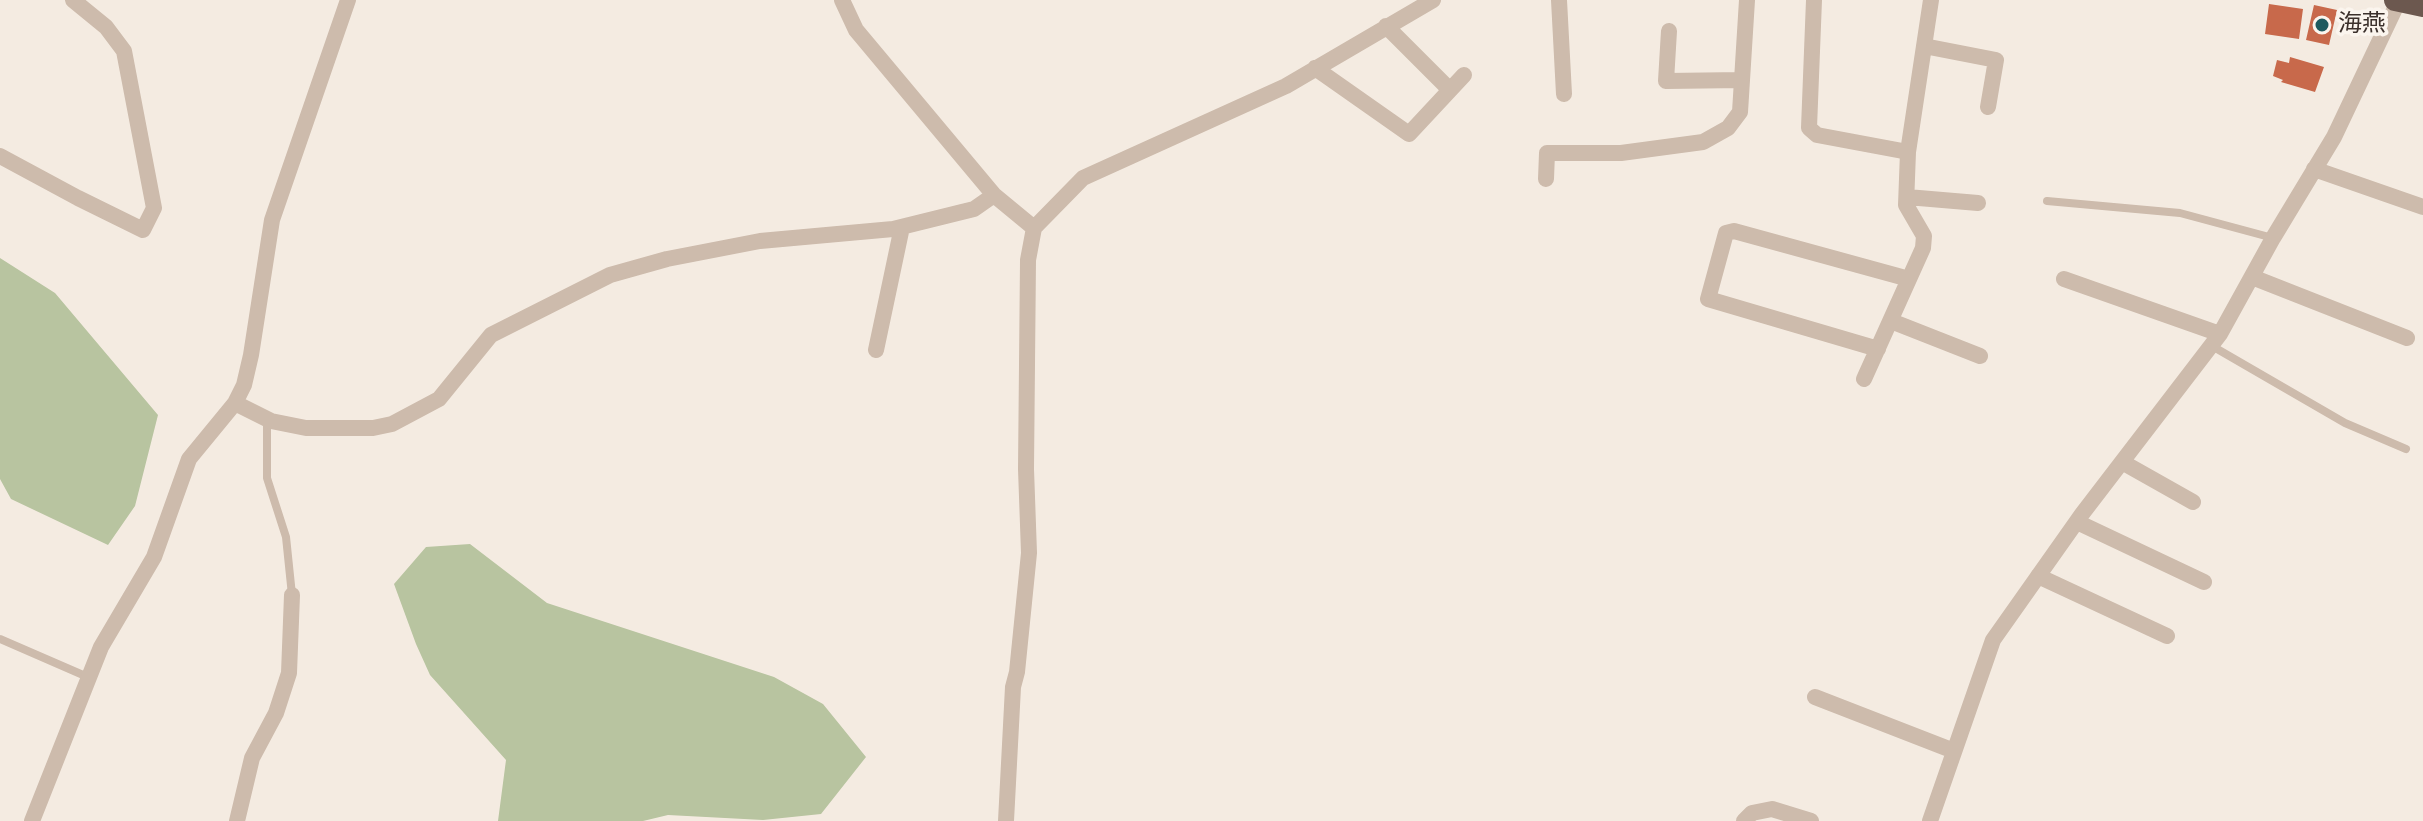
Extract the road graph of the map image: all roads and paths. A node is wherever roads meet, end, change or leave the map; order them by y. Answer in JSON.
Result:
{"nodes":[{"id":1,"x":73,"y":0,"type":"edge"},
{"id":2,"x":348,"y":0,"type":"edge"},
{"id":3,"x":842,"y":0,"type":"edge"},
{"id":4,"x":1432,"y":0,"type":"edge"},
{"id":5,"x":1559,"y":0,"type":"edge"},
{"id":6,"x":1747,"y":0,"type":"edge"},
{"id":7,"x":1814,"y":0,"type":"edge"},
{"id":8,"x":1931,"y":0,"type":"edge"},
{"id":9,"x":2397,"y":0,"type":"edge"},
{"id":10,"x":2423,"y":6,"type":"edge"},
{"id":11,"x":1386,"y":26,"type":"junction"},
{"id":12,"x":1669,"y":31,"type":"dead end"},
{"id":13,"x":1924,"y":46,"type":"junction"},
{"id":14,"x":1315,"y":68,"type":"junction"},
{"id":15,"x":1464,"y":75,"type":"dead end"},
{"id":16,"x":1742,"y":80,"type":"junction"},
{"id":17,"x":1450,"y":90,"type":"junction"},
{"id":18,"x":1564,"y":94,"type":"dead end"},
{"id":19,"x":1988,"y":107,"type":"dead end"},
{"id":20,"x":1908,"y":152,"type":"junction"},
{"id":21,"x":0,"y":156,"type":"edge"},
{"id":22,"x":2314,"y":169,"type":"junction"},
{"id":23,"x":1546,"y":179,"type":"dead end"},
{"id":24,"x":994,"y":195,"type":"junction"},
{"id":25,"x":1907,"y":197,"type":"junction"},
{"id":26,"x":2047,"y":201,"type":"dead end"},
{"id":27,"x":1978,"y":203,"type":"dead end"},
{"id":28,"x":2423,"y":207,"type":"edge"},
{"id":29,"x":902,"y":227,"type":"junction"},
{"id":30,"x":1034,"y":228,"type":"junction"},
{"id":31,"x":2273,"y":238,"type":"junction"},
{"id":32,"x":2252,"y":277,"type":"junction"},
{"id":33,"x":1909,"y":279,"type":"junction"},
{"id":34,"x":2064,"y":279,"type":"dead end"},
{"id":35,"x":1891,"y":321,"type":"junction"},
{"id":36,"x":2407,"y":338,"type":"dead end"},
{"id":37,"x":2216,"y":340,"type":"junction"},
{"id":38,"x":1878,"y":349,"type":"junction"},
{"id":39,"x":876,"y":350,"type":"dead end"},
{"id":40,"x":1980,"y":356,"type":"dead end"},
{"id":41,"x":1864,"y":379,"type":"dead end"},
{"id":42,"x":235,"y":403,"type":"junction"},
{"id":43,"x":267,"y":419,"type":"junction"},
{"id":44,"x":2406,"y":449,"type":"dead end"},
{"id":45,"x":2122,"y":462,"type":"junction"},
{"id":46,"x":2193,"y":502,"type":"dead end"},
{"id":47,"x":2077,"y":522,"type":"junction"},
{"id":48,"x":2038,"y":576,"type":"junction"},
{"id":49,"x":2204,"y":582,"type":"dead end"},
{"id":50,"x":292,"y":595,"type":"joint"},
{"id":51,"x":2167,"y":636,"type":"dead end"},
{"id":52,"x":0,"y":639,"type":"edge"},
{"id":53,"x":90,"y":678,"type":"junction"},
{"id":54,"x":1815,"y":697,"type":"dead end"},
{"id":55,"x":1954,"y":751,"type":"junction"},
{"id":56,"x":32,"y":821,"type":"edge"},
{"id":57,"x":237,"y":821,"type":"edge"},
{"id":58,"x":1006,"y":821,"type":"edge"},
{"id":59,"x":1744,"y":821,"type":"edge"},
{"id":60,"x":1811,"y":821,"type":"edge"},
{"id":61,"x":1930,"y":821,"type":"edge"}],
"edges":[{"from":1,"to":21,"type":"street"},
{"from":2,"to":42,"type":"street"},
{"from":3,"to":24,"type":"street"},
{"from":4,"to":11,"type":"street"},
{"from":5,"to":18,"type":"street"},
{"from":6,"to":16,"type":"street"},
{"from":7,"to":20,"type":"street"},
{"from":8,"to":13,"type":"street"},
{"from":9,"to":10,"type":"highway"},
{"from":9,"to":22,"type":"street"},
{"from":11,"to":14,"type":"street"},
{"from":11,"to":17,"type":"street"},
{"from":12,"to":16,"type":"street"},
{"from":13,"to":19,"type":"street"},
{"from":13,"to":20,"type":"street"},
{"from":14,"to":17,"type":"street"},
{"from":14,"to":30,"type":"street"},
{"from":15,"to":17,"type":"street"},
{"from":16,"to":23,"type":"street"},
{"from":20,"to":25,"type":"street"},
{"from":22,"to":28,"type":"street"},
{"from":22,"to":31,"type":"street"},
{"from":24,"to":29,"type":"street"},
{"from":24,"to":30,"type":"street"},
{"from":25,"to":27,"type":"street"},
{"from":25,"to":33,"type":"street"},
{"from":26,"to":31,"type":"lane"},
{"from":29,"to":39,"type":"street"},
{"from":29,"to":43,"type":"street"},
{"from":30,"to":58,"type":"street"},
{"from":31,"to":32,"type":"street"},
{"from":32,"to":36,"type":"street"},
{"from":32,"to":37,"type":"street"},
{"from":33,"to":35,"type":"street"},
{"from":33,"to":38,"type":"street"},
{"from":34,"to":37,"type":"street"},
{"from":35,"to":38,"type":"street"},
{"from":35,"to":40,"type":"street"},
{"from":37,"to":44,"type":"lane"},
{"from":37,"to":45,"type":"street"},
{"from":38,"to":41,"type":"street"},
{"from":42,"to":43,"type":"street"},
{"from":42,"to":53,"type":"street"},
{"from":43,"to":50,"type":"lane"},
{"from":45,"to":46,"type":"street"},
{"from":45,"to":47,"type":"street"},
{"from":47,"to":48,"type":"street"},
{"from":47,"to":49,"type":"street"},
{"from":48,"to":51,"type":"street"},
{"from":48,"to":55,"type":"street"},
{"from":50,"to":57,"type":"street"},
{"from":52,"to":53,"type":"lane"},
{"from":53,"to":56,"type":"street"},
{"from":54,"to":55,"type":"street"},
{"from":55,"to":61,"type":"street"},
{"from":59,"to":60,"type":"street"}]}
